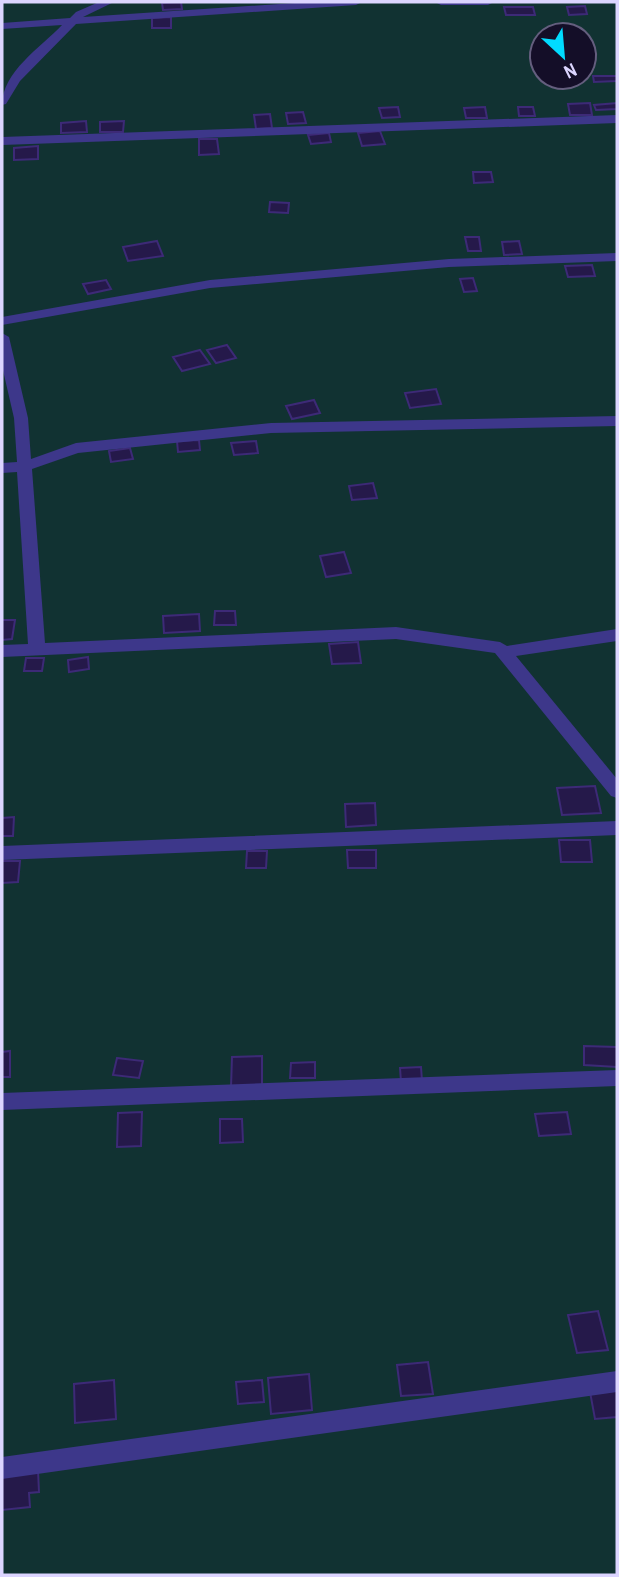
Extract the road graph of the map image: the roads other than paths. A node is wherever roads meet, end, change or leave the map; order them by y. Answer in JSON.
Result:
{"nodes":[{"id":1,"x":74,"y":2,"type":"edge"},
{"id":2,"x":108,"y":2,"type":"edge"},
{"id":3,"x":356,"y":2,"type":"edge"},
{"id":4,"x":441,"y":2,"type":"edge"},
{"id":5,"x":488,"y":2,"type":"edge"},
{"id":6,"x":74,"y":20,"type":"junction"},
{"id":7,"x":2,"y":26,"type":"edge"},
{"id":8,"x":2,"y":101,"type":"edge"},
{"id":9,"x":617,"y":119,"type":"edge"},
{"id":10,"x":2,"y":141,"type":"edge"},
{"id":11,"x":617,"y":257,"type":"edge"},
{"id":12,"x":2,"y":321,"type":"edge"},
{"id":13,"x":2,"y":337,"type":"edge"},
{"id":14,"x":617,"y":421,"type":"edge"},
{"id":15,"x":25,"y":466,"type":"junction"},
{"id":16,"x":2,"y":468,"type":"edge"},
{"id":17,"x":617,"y":635,"type":"edge"},
{"id":18,"x":37,"y":649,"type":"junction"},
{"id":19,"x":2,"y":650,"type":"edge"},
{"id":20,"x":503,"y":652,"type":"junction"},
{"id":21,"x":617,"y":791,"type":"edge"},
{"id":22,"x":617,"y":828,"type":"edge"},
{"id":23,"x":2,"y":853,"type":"edge"},
{"id":24,"x":617,"y":1078,"type":"edge"},
{"id":25,"x":2,"y":1102,"type":"edge"},
{"id":26,"x":617,"y":1381,"type":"edge"},
{"id":27,"x":2,"y":1468,"type":"edge"}],
"edges":[{"from":1,"to":6,"type":"lane"},
{"from":2,"to":6,"type":"lane"},
{"from":3,"to":6,"type":"lane"},
{"from":4,"to":5,"type":"lane"},
{"from":6,"to":7,"type":"lane"},
{"from":6,"to":8,"type":"lane"},
{"from":9,"to":10,"type":"lane"},
{"from":11,"to":12,"type":"lane"},
{"from":13,"to":15,"type":"lane"},
{"from":14,"to":15,"type":"lane"},
{"from":15,"to":16,"type":"lane"},
{"from":15,"to":18,"type":"lane"},
{"from":17,"to":20,"type":"lane"},
{"from":18,"to":19,"type":"lane"},
{"from":18,"to":20,"type":"lane"},
{"from":20,"to":21,"type":"lane"},
{"from":22,"to":23,"type":"lane"},
{"from":24,"to":25,"type":"lane"},
{"from":26,"to":27,"type":"lane"}]}
